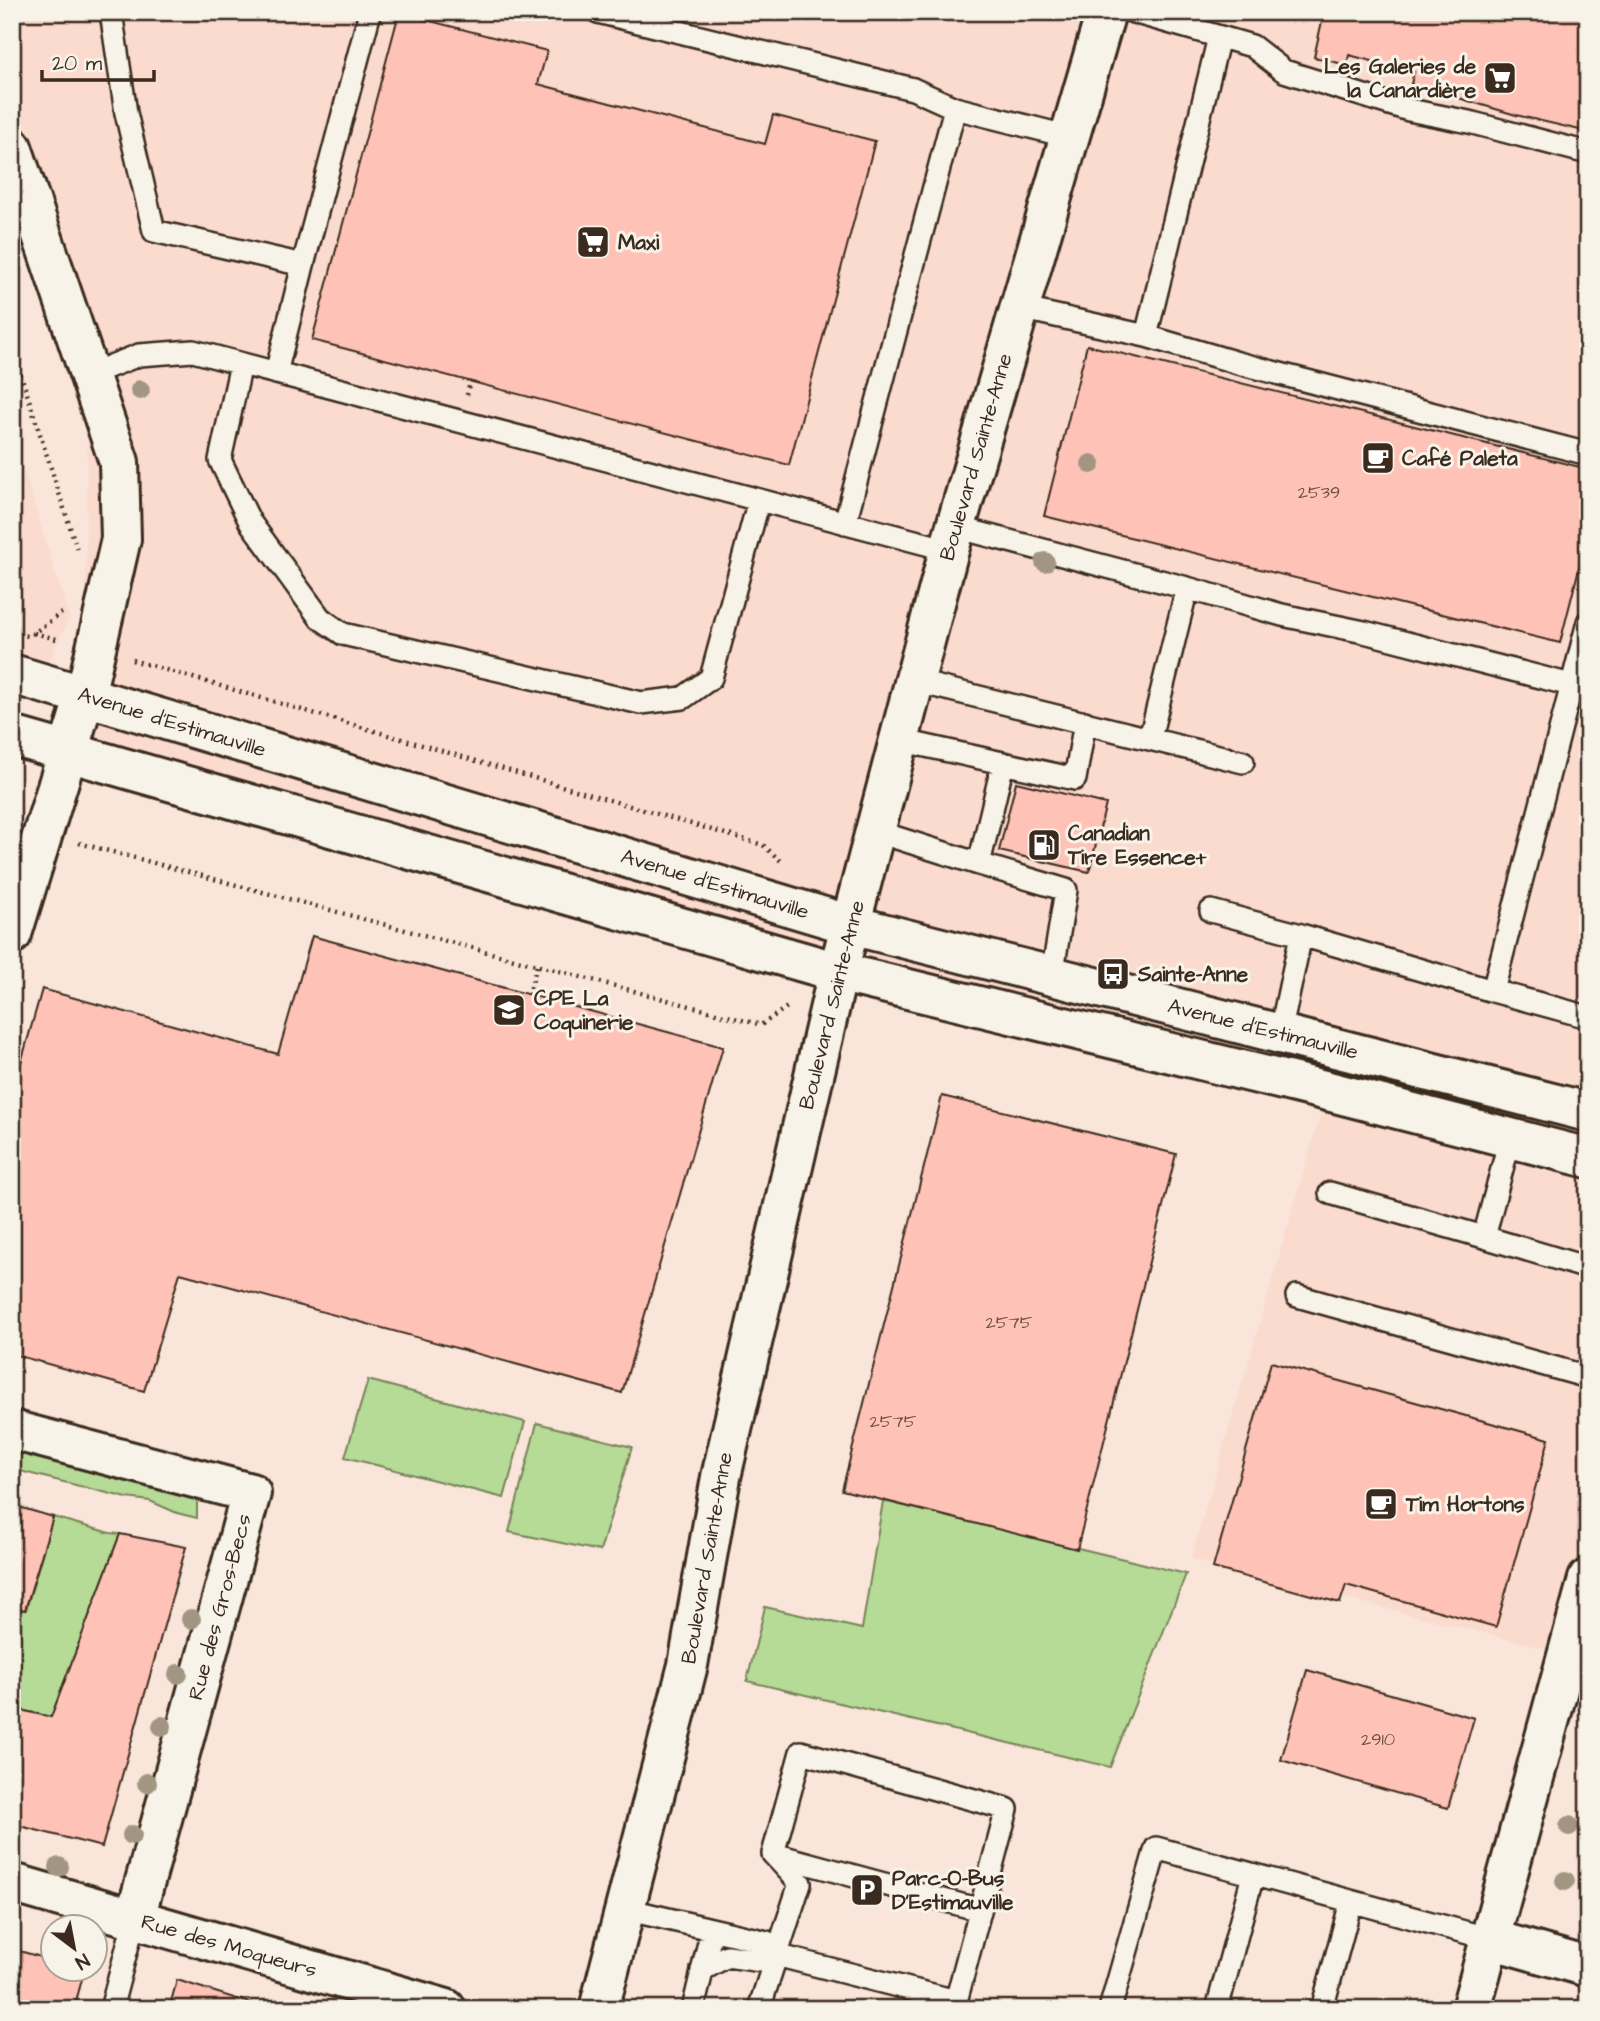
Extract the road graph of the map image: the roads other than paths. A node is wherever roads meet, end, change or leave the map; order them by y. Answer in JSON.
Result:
{"nodes":[{"id":1,"x":111,"y":12,"type":"edge"},
{"id":2,"x":370,"y":12,"type":"edge"},
{"id":3,"x":598,"y":12,"type":"edge"},
{"id":4,"x":1106,"y":12,"type":"edge"},
{"id":5,"x":1133,"y":12,"type":"edge"},
{"id":6,"x":1219,"y":37,"type":"junction"},
{"id":7,"x":955,"y":108,"type":"junction"},
{"id":8,"x":1070,"y":137,"type":"junction"},
{"id":9,"x":12,"y":147,"type":"edge"},
{"id":10,"x":1588,"y":153,"type":"edge"},
{"id":11,"x":303,"y":265,"type":"junction"},
{"id":12,"x":1020,"y":308,"type":"junction"},
{"id":13,"x":1146,"y":336,"type":"junction"},
{"id":14,"x":242,"y":364,"type":"junction"},
{"id":15,"x":276,"y":373,"type":"junction"},
{"id":16,"x":88,"y":375,"type":"junction"},
{"id":17,"x":1588,"y":454,"type":"edge"},
{"id":18,"x":759,"y":500,"type":"junction"},
{"id":19,"x":845,"y":523,"type":"junction"},
{"id":20,"x":953,"y":539,"type":"junction"},
{"id":21,"x":1187,"y":588,"type":"junction"},
{"id":22,"x":1588,"y":621,"type":"edge"},
{"id":23,"x":12,"y":674,"type":"edge"},
{"id":24,"x":914,"y":681,"type":"junction"},
{"id":25,"x":1571,"y":685,"type":"junction"},
{"id":26,"x":85,"y":696,"type":"junction"},
{"id":27,"x":1085,"y":722,"type":"junction"},
{"id":28,"x":12,"y":736,"type":"edge"},
{"id":29,"x":1150,"y":738,"type":"junction"},
{"id":30,"x":899,"y":740,"type":"junction"},
{"id":31,"x":67,"y":751,"type":"junction"},
{"id":32,"x":1243,"y":762,"type":"dead end"},
{"id":33,"x":1003,"y":763,"type":"junction"},
{"id":34,"x":875,"y":831,"type":"junction"},
{"id":35,"x":979,"y":864,"type":"junction"},
{"id":36,"x":1211,"y":911,"type":"dead end"},
{"id":37,"x":851,"y":925,"type":"junction"},
{"id":38,"x":12,"y":934,"type":"edge"},
{"id":39,"x":1301,"y":935,"type":"junction"},
{"id":40,"x":838,"y":972,"type":"junction"},
{"id":41,"x":1052,"y":976,"type":"junction"},
{"id":42,"x":1493,"y":991,"type":"junction"},
{"id":43,"x":1588,"y":1017,"type":"edge"},
{"id":44,"x":1280,"y":1034,"type":"junction"},
{"id":45,"x":1588,"y":1112,"type":"edge"},
{"id":46,"x":1510,"y":1139,"type":"junction"},
{"id":47,"x":1588,"y":1158,"type":"edge"},
{"id":48,"x":1330,"y":1193,"type":"dead end"},
{"id":49,"x":1485,"y":1237,"type":"junction"},
{"id":50,"x":1588,"y":1268,"type":"edge"},
{"id":51,"x":1297,"y":1296,"type":"dead end"},
{"id":52,"x":1588,"y":1377,"type":"edge"},
{"id":53,"x":12,"y":1430,"type":"edge"},
{"id":54,"x":1588,"y":1579,"type":"edge"},
{"id":55,"x":773,"y":1854,"type":"junction"},
{"id":56,"x":1253,"y":1875,"type":"junction"},
{"id":57,"x":12,"y":1883,"type":"edge"},
{"id":58,"x":1351,"y":1902,"type":"junction"},
{"id":59,"x":625,"y":1909,"type":"junction"},
{"id":60,"x":980,"y":1910,"type":"junction"},
{"id":61,"x":135,"y":1918,"type":"junction"},
{"id":62,"x":712,"y":1930,"type":"junction"},
{"id":63,"x":1490,"y":1939,"type":"junction"},
{"id":64,"x":776,"y":1955,"type":"junction"},
{"id":65,"x":1588,"y":1967,"type":"edge"},
{"id":66,"x":702,"y":1970,"type":"junction"},
{"id":67,"x":955,"y":2005,"type":"edge"},
{"id":68,"x":111,"y":2009,"type":"edge"},
{"id":69,"x":446,"y":2009,"type":"edge"},
{"id":70,"x":599,"y":2009,"type":"edge"},
{"id":71,"x":692,"y":2009,"type":"edge"},
{"id":72,"x":759,"y":2009,"type":"edge"},
{"id":73,"x":1110,"y":2009,"type":"edge"},
{"id":74,"x":1217,"y":2009,"type":"edge"},
{"id":75,"x":1322,"y":2009,"type":"edge"},
{"id":76,"x":1471,"y":2009,"type":"edge"}],
"edges":[{"from":1,"to":11,"type":"lane"},
{"from":2,"to":11,"type":"lane"},
{"from":3,"to":7,"type":"lane"},
{"from":4,"to":8,"type":"main road","name":"Boulevard Sainte-Anne"},
{"from":5,"to":6,"type":"lane"},
{"from":6,"to":10,"type":"lane"},
{"from":6,"to":13,"type":"lane"},
{"from":7,"to":8,"type":"lane"},
{"from":7,"to":19,"type":"lane"},
{"from":8,"to":12,"type":"main road","name":"Boulevard Sainte-Anne"},
{"from":9,"to":16,"type":"main road"},
{"from":11,"to":15,"type":"lane"},
{"from":12,"to":13,"type":"lane"},
{"from":12,"to":20,"type":"main road","name":"Boulevard Sainte-Anne"},
{"from":13,"to":17,"type":"lane"},
{"from":14,"to":15,"type":"lane"},
{"from":14,"to":16,"type":"lane"},
{"from":14,"to":18,"type":"lane"},
{"from":15,"to":18,"type":"lane"},
{"from":16,"to":26,"type":"main road"},
{"from":18,"to":19,"type":"lane"},
{"from":19,"to":20,"type":"lane"},
{"from":20,"to":21,"type":"lane"},
{"from":20,"to":24,"type":"main road","name":"Boulevard Sainte-Anne"},
{"from":21,"to":25,"type":"lane"},
{"from":21,"to":29,"type":"lane"},
{"from":22,"to":25,"type":"lane"},
{"from":23,"to":26,"type":"main road","name":"Avenue d'Estimauville"},
{"from":24,"to":27,"type":"lane"},
{"from":24,"to":30,"type":"main road","name":"Boulevard Sainte-Anne"},
{"from":25,"to":42,"type":"lane"},
{"from":26,"to":31,"type":"main road"},
{"from":26,"to":37,"type":"main road","name":"Avenue d'Estimauville"},
{"from":27,"to":29,"type":"lane"},
{"from":27,"to":33,"type":"lane"},
{"from":28,"to":31,"type":"main road"},
{"from":29,"to":32,"type":"lane"},
{"from":30,"to":33,"type":"lane"},
{"from":30,"to":34,"type":"main road","name":"Boulevard Sainte-Anne"},
{"from":31,"to":38,"type":"main road"},
{"from":31,"to":40,"type":"main road"},
{"from":33,"to":35,"type":"lane"},
{"from":34,"to":35,"type":"lane"},
{"from":34,"to":37,"type":"main road","name":"Boulevard Sainte-Anne"},
{"from":35,"to":41,"type":"lane"},
{"from":36,"to":39,"type":"lane"},
{"from":37,"to":40,"type":"main road","name":"Boulevard Sainte-Anne"},
{"from":37,"to":41,"type":"main road","name":"Avenue d'Estimauville"},
{"from":39,"to":42,"type":"lane"},
{"from":39,"to":44,"type":"lane"},
{"from":40,"to":46,"type":"main road"},
{"from":40,"to":59,"type":"main road","name":"Boulevard Sainte-Anne"},
{"from":41,"to":44,"type":"main road","name":"Avenue d'Estimauville"},
{"from":42,"to":43,"type":"lane"},
{"from":44,"to":45,"type":"main road","name":"Avenue d'Estimauville"},
{"from":46,"to":47,"type":"main road"},
{"from":46,"to":49,"type":"lane"},
{"from":48,"to":49,"type":"lane"},
{"from":49,"to":50,"type":"lane"},
{"from":51,"to":52,"type":"lane"},
{"from":53,"to":61,"type":"main road","name":"Rue des Gros-Becs"},
{"from":54,"to":63,"type":"main road"},
{"from":55,"to":60,"type":"lane"},
{"from":55,"to":60,"type":"lane"},
{"from":55,"to":64,"type":"lane"},
{"from":56,"to":58,"type":"lane"},
{"from":56,"to":73,"type":"lane"},
{"from":56,"to":74,"type":"lane"},
{"from":57,"to":61,"type":"main road","name":"Rue des Moqueurs"},
{"from":58,"to":63,"type":"lane"},
{"from":58,"to":75,"type":"lane"},
{"from":59,"to":62,"type":"lane"},
{"from":59,"to":70,"type":"main road","name":"Boulevard Sainte-Anne"},
{"from":60,"to":67,"type":"lane"},
{"from":61,"to":68,"type":"lane"},
{"from":61,"to":69,"type":"main road","name":"Rue des Moqueurs"},
{"from":62,"to":64,"type":"lane"},
{"from":62,"to":66,"type":"lane"},
{"from":63,"to":65,"type":"main road"},
{"from":63,"to":76,"type":"main road"},
{"from":64,"to":66,"type":"lane"},
{"from":64,"to":67,"type":"lane"},
{"from":64,"to":72,"type":"lane"},
{"from":66,"to":71,"type":"lane"}]}
